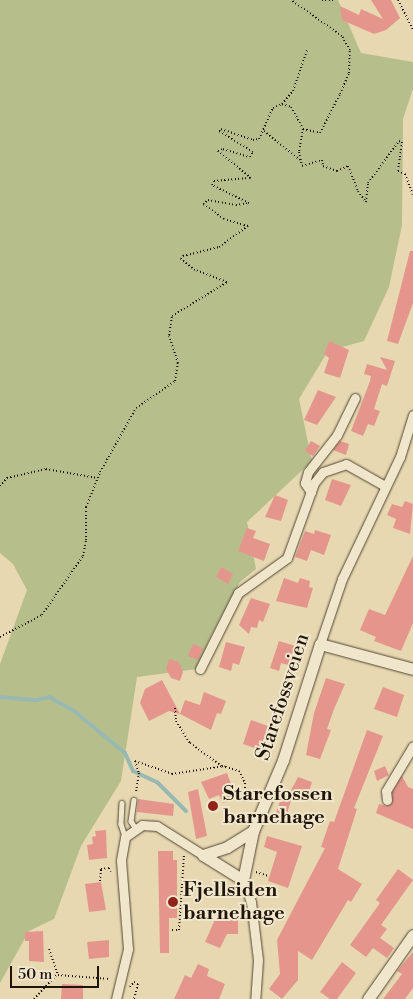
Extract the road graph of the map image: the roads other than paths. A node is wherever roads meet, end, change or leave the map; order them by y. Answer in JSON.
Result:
{"nodes":[{"id":1,"x":355,"y":398,"type":"dead end"},
{"id":2,"x":413,"y":415,"type":"edge"},
{"id":3,"x":385,"y":486,"type":"junction"},
{"id":4,"x":311,"y":492,"type":"junction"},
{"id":5,"x":320,"y":644,"type":"junction"},
{"id":6,"x":200,"y":669,"type":"dead end"},
{"id":7,"x":413,"y":669,"type":"edge"},
{"id":8,"x":413,"y":746,"type":"edge"},
{"id":9,"x":134,"y":800,"type":"road end"},
{"id":10,"x":387,"y":800,"type":"dead end"},
{"id":11,"x":122,"y":803,"type":"dead end"},
{"id":12,"x":136,"y":829,"type":"junction"},
{"id":13,"x":252,"y":831,"type":"junction"},
{"id":14,"x":125,"y":837,"type":"junction"},
{"id":15,"x":203,"y":855,"type":"junction"},
{"id":16,"x":243,"y":880,"type":"junction"},
{"id":17,"x":413,"y":936,"type":"edge"},
{"id":18,"x":116,"y":999,"type":"edge"},
{"id":19,"x":255,"y":999,"type":"edge"},
{"id":20,"x":368,"y":999,"type":"edge"}],
"edges":[{"from":1,"to":4,"type":"street"},
{"from":2,"to":3,"type":"street","name":"Starefossveien"},
{"from":3,"to":4,"type":"street"},
{"from":3,"to":5,"type":"street","name":"Starefossveien"},
{"from":4,"to":6,"type":"street"},
{"from":5,"to":7,"type":"street"},
{"from":5,"to":13,"type":"street","name":"Starefossveien"},
{"from":8,"to":10,"type":"street"},
{"from":9,"to":12,"type":"lane"},
{"from":11,"to":14,"type":"lane"},
{"from":12,"to":14,"type":"street"},
{"from":12,"to":15,"type":"street"},
{"from":13,"to":15,"type":"street"},
{"from":13,"to":16,"type":"street","name":"Starefossveien"},
{"from":14,"to":18,"type":"street"},
{"from":15,"to":16,"type":"street"},
{"from":16,"to":19,"type":"street","name":"Starefossveien"},
{"from":17,"to":20,"type":"street"}]}
